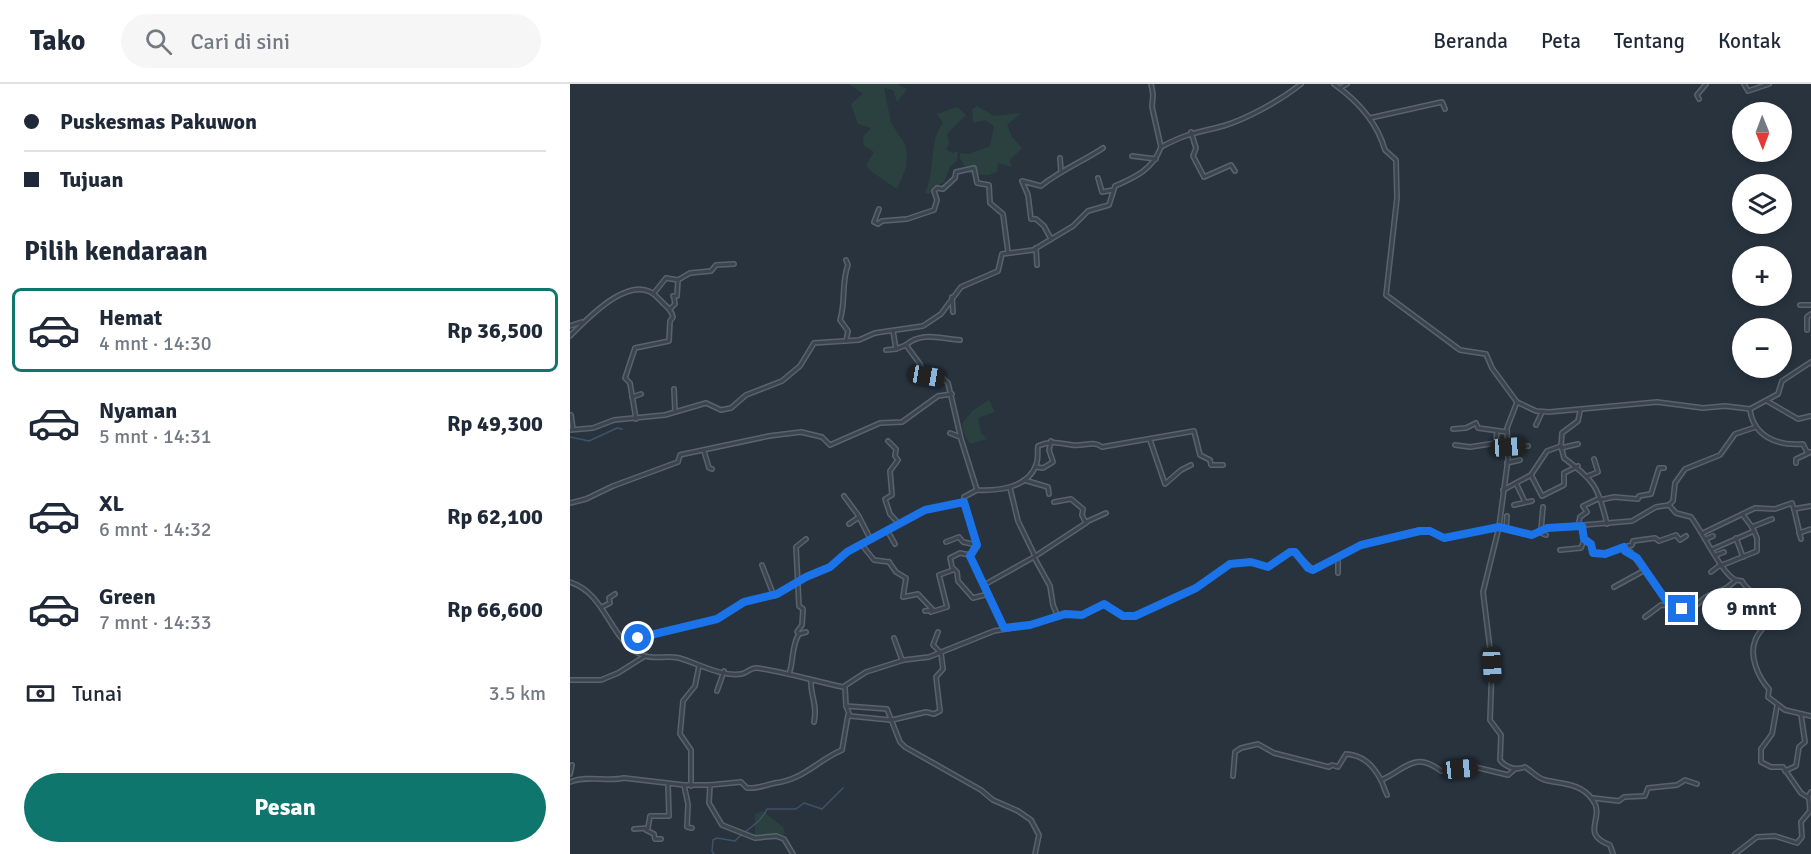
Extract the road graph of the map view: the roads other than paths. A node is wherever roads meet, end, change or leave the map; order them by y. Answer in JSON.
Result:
{"nodes":[{"id":1,"x":1151,"y":84,"type":"edge"},
{"id":2,"x":1301,"y":84,"type":"edge"},
{"id":3,"x":1334,"y":84,"type":"edge"},
{"id":4,"x":1347,"y":84,"type":"edge"},
{"id":5,"x":1706,"y":84,"type":"edge"},
{"id":6,"x":1744,"y":84,"type":"edge"},
{"id":7,"x":1769,"y":84,"type":"edge"},
{"id":8,"x":1340,"y":88,"type":"junction"},
{"id":9,"x":1699,"y":99,"type":"dead end"},
{"id":10,"x":1445,"y":109,"type":"dead end"},
{"id":11,"x":1370,"y":118,"type":"junction"},
{"id":12,"x":1191,"y":132,"type":"junction"},
{"id":13,"x":1161,"y":147,"type":"junction"},
{"id":14,"x":1103,"y":148,"type":"dead end"},
{"id":15,"x":1132,"y":156,"type":"dead end"},
{"id":16,"x":1060,"y":158,"type":"dead end"},
{"id":17,"x":1156,"y":159,"type":"junction"},
{"id":18,"x":1235,"y":171,"type":"dead end"},
{"id":19,"x":1061,"y":172,"type":"junction"},
{"id":20,"x":1098,"y":178,"type":"dead end"},
{"id":21,"x":1113,"y":190,"type":"junction"},
{"id":22,"x":879,"y":209,"type":"dead end"},
{"id":23,"x":1051,"y":239,"type":"junction"},
{"id":24,"x":1036,"y":248,"type":"junction"},
{"id":25,"x":1008,"y":252,"type":"junction"},
{"id":26,"x":846,"y":260,"type":"dead end"},
{"id":27,"x":734,"y":264,"type":"dead end"},
{"id":28,"x":1037,"y":265,"type":"dead end"},
{"id":29,"x":678,"y":280,"type":"junction"},
{"id":30,"x":654,"y":293,"type":"junction"},
{"id":31,"x":952,"y":296,"type":"junction"},
{"id":32,"x":1800,"y":305,"type":"dead end"},
{"id":33,"x":1811,"y":305,"type":"edge"},
{"id":34,"x":670,"y":309,"type":"junction"},
{"id":35,"x":953,"y":312,"type":"dead end"},
{"id":36,"x":1811,"y":314,"type":"edge"},
{"id":37,"x":585,"y":321,"type":"junction"},
{"id":38,"x":570,"y":326,"type":"edge"},
{"id":39,"x":1807,"y":330,"type":"dead end"},
{"id":40,"x":893,"y":331,"type":"junction"},
{"id":41,"x":570,"y":336,"type":"edge"},
{"id":42,"x":960,"y":340,"type":"dead end"},
{"id":43,"x":846,"y":341,"type":"junction"},
{"id":44,"x":906,"y":345,"type":"junction"},
{"id":45,"x":896,"y":349,"type":"junction"},
{"id":46,"x":886,"y":350,"type":"dead end"},
{"id":47,"x":1811,"y":362,"type":"edge"},
{"id":48,"x":674,"y":390,"type":"dead end"},
{"id":49,"x":641,"y":394,"type":"dead end"},
{"id":50,"x":952,"y":394,"type":"junction"},
{"id":51,"x":632,"y":397,"type":"junction"},
{"id":52,"x":1767,"y":401,"type":"junction"},
{"id":53,"x":1517,"y":402,"type":"junction"},
{"id":54,"x":1750,"y":409,"type":"junction"},
{"id":55,"x":1580,"y":411,"type":"junction"},
{"id":56,"x":675,"y":412,"type":"junction"},
{"id":57,"x":1542,"y":412,"type":"junction"},
{"id":58,"x":571,"y":416,"type":"edge"},
{"id":59,"x":1811,"y":416,"type":"edge"},
{"id":60,"x":636,"y":419,"type":"junction"},
{"id":61,"x":1536,"y":425,"type":"dead end"},
{"id":62,"x":1756,"y":427,"type":"junction"},
{"id":63,"x":1453,"y":429,"type":"dead end"},
{"id":64,"x":571,"y":430,"type":"edge"},
{"id":65,"x":1497,"y":431,"type":"junction"},
{"id":66,"x":1507,"y":432,"type":"junction"},
{"id":67,"x":950,"y":433,"type":"dead end"},
{"id":68,"x":960,"y":437,"type":"junction"},
{"id":69,"x":1150,"y":440,"type":"junction"},
{"id":70,"x":888,"y":441,"type":"dead end"},
{"id":71,"x":1051,"y":441,"type":"junction"},
{"id":72,"x":1578,"y":444,"type":"dead end"},
{"id":73,"x":1455,"y":445,"type":"dead end"},
{"id":74,"x":1528,"y":446,"type":"dead end"},
{"id":75,"x":1508,"y":447,"type":"junction"},
{"id":76,"x":1561,"y":447,"type":"junction"},
{"id":77,"x":704,"y":451,"type":"junction"},
{"id":78,"x":1810,"y":452,"type":"edge"},
{"id":79,"x":1594,"y":459,"type":"dead end"},
{"id":80,"x":1520,"y":460,"type":"dead end"},
{"id":81,"x":1507,"y":463,"type":"junction"},
{"id":82,"x":1796,"y":463,"type":"dead end"},
{"id":83,"x":1191,"y":465,"type":"dead end"},
{"id":84,"x":1223,"y":465,"type":"dead end"},
{"id":85,"x":1578,"y":466,"type":"junction"},
{"id":86,"x":1036,"y":467,"type":"junction"},
{"id":87,"x":1664,"y":468,"type":"dead end"},
{"id":88,"x":712,"y":469,"type":"dead end"},
{"id":89,"x":1531,"y":475,"type":"junction"},
{"id":90,"x":1588,"y":476,"type":"junction"},
{"id":91,"x":1024,"y":480,"type":"junction"},
{"id":92,"x":1516,"y":483,"type":"junction"},
{"id":93,"x":1010,"y":488,"type":"junction"},
{"id":94,"x":977,"y":490,"type":"junction"},
{"id":95,"x":1503,"y":490,"type":"junction"},
{"id":96,"x":1049,"y":494,"type":"dead end"},
{"id":97,"x":844,"y":496,"type":"dead end"},
{"id":98,"x":1600,"y":499,"type":"junction"},
{"id":99,"x":1532,"y":501,"type":"dead end"},
{"id":100,"x":964,"y":502,"type":"junction"},
{"id":101,"x":1054,"y":502,"type":"dead end"},
{"id":102,"x":1525,"y":502,"type":"junction"},
{"id":103,"x":570,"y":503,"type":"edge"},
{"id":104,"x":1514,"y":505,"type":"dead end"},
{"id":105,"x":1669,"y":505,"type":"junction"},
{"id":106,"x":1811,"y":506,"type":"edge"},
{"id":107,"x":1543,"y":507,"type":"dead end"},
{"id":108,"x":1794,"y":509,"type":"junction"},
{"id":109,"x":1106,"y":513,"type":"dead end"},
{"id":110,"x":1742,"y":515,"type":"junction"},
{"id":111,"x":1507,"y":516,"type":"dead end"},
{"id":112,"x":859,"y":517,"type":"junction"},
{"id":113,"x":1772,"y":519,"type":"dead end"},
{"id":114,"x":1086,"y":522,"type":"junction"},
{"id":115,"x":849,"y":524,"type":"dead end"},
{"id":116,"x":899,"y":524,"type":"junction"},
{"id":117,"x":1607,"y":524,"type":"junction"},
{"id":118,"x":1580,"y":526,"type":"junction"},
{"id":119,"x":1499,"y":527,"type":"junction"},
{"id":120,"x":1506,"y":529,"type":"junction"},
{"id":121,"x":1753,"y":529,"type":"junction"},
{"id":122,"x":1811,"y":529,"type":"edge"},
{"id":123,"x":887,"y":530,"type":"junction"},
{"id":124,"x":1540,"y":531,"type":"junction"},
{"id":125,"x":1703,"y":533,"type":"junction"},
{"id":126,"x":1799,"y":533,"type":"junction"},
{"id":127,"x":1546,"y":535,"type":"dead end"},
{"id":128,"x":1686,"y":536,"type":"dead end"},
{"id":129,"x":1713,"y":536,"type":"dead end"},
{"id":130,"x":1736,"y":538,"type":"junction"},
{"id":131,"x":806,"y":539,"type":"dead end"},
{"id":132,"x":1584,"y":539,"type":"junction"},
{"id":133,"x":1706,"y":539,"type":"junction"},
{"id":134,"x":1801,"y":539,"type":"dead end"},
{"id":135,"x":871,"y":540,"type":"junction"},
{"id":136,"x":946,"y":542,"type":"dead end"},
{"id":137,"x":895,"y":544,"type":"dead end"},
{"id":138,"x":862,"y":545,"type":"junction"},
{"id":139,"x":977,"y":545,"type":"junction"},
{"id":140,"x":1624,"y":547,"type":"junction"},
{"id":141,"x":1713,"y":549,"type":"junction"},
{"id":142,"x":1560,"y":550,"type":"dead end"},
{"id":143,"x":1724,"y":552,"type":"dead end"},
{"id":144,"x":970,"y":555,"type":"junction"},
{"id":145,"x":1716,"y":555,"type":"junction"},
{"id":146,"x":1034,"y":557,"type":"junction"},
{"id":147,"x":1743,"y":557,"type":"junction"},
{"id":148,"x":1338,"y":558,"type":"junction"},
{"id":149,"x":762,"y":565,"type":"dead end"},
{"id":150,"x":1720,"y":566,"type":"junction"},
{"id":151,"x":953,"y":570,"type":"junction"},
{"id":152,"x":1645,"y":570,"type":"junction"},
{"id":153,"x":1711,"y":572,"type":"dead end"},
{"id":154,"x":1338,"y":573,"type":"dead end"},
{"id":155,"x":1736,"y":580,"type":"junction"},
{"id":156,"x":570,"y":582,"type":"edge"},
{"id":157,"x":797,"y":583,"type":"junction"},
{"id":158,"x":984,"y":585,"type":"junction"},
{"id":159,"x":1614,"y":587,"type":"dead end"},
{"id":160,"x":615,"y":594,"type":"dead end"},
{"id":161,"x":988,"y":594,"type":"junction"},
{"id":162,"x":774,"y":596,"type":"junction"},
{"id":163,"x":1670,"y":606,"type":"junction"},
{"id":164,"x":601,"y":607,"type":"junction"},
{"id":165,"x":1058,"y":616,"type":"junction"},
{"id":166,"x":1674,"y":616,"type":"dead end"},
{"id":167,"x":1646,"y":617,"type":"dead end"},
{"id":168,"x":1004,"y":628,"type":"junction"},
{"id":169,"x":807,"y":632,"type":"dead end"},
{"id":170,"x":938,"y":632,"type":"dead end"},
{"id":171,"x":799,"y":634,"type":"junction"},
{"id":172,"x":894,"y":638,"type":"dead end"},
{"id":173,"x":630,"y":646,"type":"junction"},
{"id":174,"x":941,"y":653,"type":"junction"},
{"id":175,"x":645,"y":656,"type":"junction"},
{"id":176,"x":902,"y":660,"type":"junction"},
{"id":177,"x":699,"y":666,"type":"junction"},
{"id":178,"x":724,"y":671,"type":"junction"},
{"id":179,"x":789,"y":674,"type":"junction"},
{"id":180,"x":570,"y":680,"type":"edge"},
{"id":181,"x":812,"y":680,"type":"junction"},
{"id":182,"x":845,"y":687,"type":"junction"},
{"id":183,"x":717,"y":691,"type":"dead end"},
{"id":184,"x":846,"y":706,"type":"junction"},
{"id":185,"x":1777,"y":706,"type":"junction"},
{"id":186,"x":1801,"y":715,"type":"junction"},
{"id":187,"x":848,"y":716,"type":"junction"},
{"id":188,"x":1811,"y":717,"type":"edge"},
{"id":189,"x":891,"y":720,"type":"junction"},
{"id":190,"x":814,"y":722,"type":"dead end"},
{"id":191,"x":572,"y":765,"type":"dead end"},
{"id":192,"x":1515,"y":769,"type":"junction"},
{"id":193,"x":1785,"y":771,"type":"junction"},
{"id":194,"x":570,"y":774,"type":"edge"},
{"id":195,"x":1233,"y":776,"type":"dead end"},
{"id":196,"x":1381,"y":780,"type":"junction"},
{"id":197,"x":570,"y":782,"type":"edge"},
{"id":198,"x":1697,"y":784,"type":"dead end"},
{"id":199,"x":668,"y":785,"type":"junction"},
{"id":200,"x":684,"y":785,"type":"junction"},
{"id":201,"x":710,"y":785,"type":"junction"},
{"id":202,"x":691,"y":786,"type":"junction"},
{"id":203,"x":1811,"y":792,"type":"edge"},
{"id":204,"x":1387,"y":795,"type":"dead end"},
{"id":205,"x":1808,"y":797,"type":"junction"},
{"id":206,"x":1592,"y":798,"type":"junction"},
{"id":207,"x":692,"y":828,"type":"dead end"},
{"id":208,"x":661,"y":839,"type":"dead end"},
{"id":209,"x":793,"y":854,"type":"edge"},
{"id":210,"x":1035,"y":854,"type":"edge"},
{"id":211,"x":1613,"y":854,"type":"edge"},
{"id":212,"x":1735,"y":854,"type":"edge"}],
"edges":[{"from":1,"to":13,"type":"street"},
{"from":2,"to":12,"type":"street"},
{"from":3,"to":8,"type":"street"},
{"from":4,"to":8,"type":"street"},
{"from":5,"to":9,"type":"street"},
{"from":6,"to":7,"type":"street"},
{"from":8,"to":11,"type":"street"},
{"from":10,"to":11,"type":"street"},
{"from":11,"to":53,"type":"street"},
{"from":12,"to":13,"type":"street"},
{"from":12,"to":18,"type":"street"},
{"from":13,"to":17,"type":"street"},
{"from":14,"to":19,"type":"street"},
{"from":15,"to":17,"type":"street"},
{"from":16,"to":19,"type":"street"},
{"from":17,"to":21,"type":"street"},
{"from":19,"to":23,"type":"street"},
{"from":20,"to":21,"type":"street"},
{"from":21,"to":23,"type":"street"},
{"from":22,"to":25,"type":"street"},
{"from":23,"to":24,"type":"street"},
{"from":24,"to":25,"type":"street"},
{"from":24,"to":28,"type":"street"},
{"from":25,"to":31,"type":"street"},
{"from":26,"to":43,"type":"street"},
{"from":27,"to":29,"type":"street"},
{"from":29,"to":30,"type":"street"},
{"from":29,"to":34,"type":"street"},
{"from":30,"to":34,"type":"street"},
{"from":30,"to":37,"type":"street"},
{"from":31,"to":35,"type":"street"},
{"from":31,"to":40,"type":"street"},
{"from":32,"to":33,"type":"street"},
{"from":34,"to":51,"type":"street"},
{"from":36,"to":39,"type":"street"},
{"from":37,"to":38,"type":"street"},
{"from":37,"to":41,"type":"street"},
{"from":40,"to":43,"type":"street"},
{"from":40,"to":45,"type":"street"},
{"from":42,"to":44,"type":"street"},
{"from":43,"to":56,"type":"street"},
{"from":44,"to":45,"type":"street"},
{"from":44,"to":50,"type":"street"},
{"from":45,"to":46,"type":"street"},
{"from":47,"to":52,"type":"street"},
{"from":48,"to":56,"type":"street"},
{"from":49,"to":51,"type":"street"},
{"from":50,"to":68,"type":"street"},
{"from":50,"to":77,"type":"street"},
{"from":51,"to":60,"type":"street"},
{"from":52,"to":54,"type":"street"},
{"from":52,"to":59,"type":"street"},
{"from":53,"to":57,"type":"street"},
{"from":53,"to":66,"type":"street"},
{"from":54,"to":55,"type":"street"},
{"from":54,"to":62,"type":"street"},
{"from":55,"to":57,"type":"street"},
{"from":55,"to":76,"type":"street"},
{"from":56,"to":60,"type":"street"},
{"from":57,"to":61,"type":"street"},
{"from":58,"to":64,"type":"street"},
{"from":60,"to":64,"type":"street"},
{"from":62,"to":78,"type":"street"},
{"from":62,"to":105,"type":"street"},
{"from":63,"to":65,"type":"street"},
{"from":65,"to":66,"type":"street"},
{"from":65,"to":73,"type":"street"},
{"from":66,"to":75,"type":"street"},
{"from":67,"to":68,"type":"street"},
{"from":68,"to":94,"type":"street"},
{"from":69,"to":71,"type":"street"},
{"from":69,"to":83,"type":"street"},
{"from":69,"to":84,"type":"street"},
{"from":70,"to":116,"type":"street"},
{"from":71,"to":86,"type":"street"},
{"from":71,"to":86,"type":"street"},
{"from":72,"to":76,"type":"street"},
{"from":74,"to":75,"type":"street"},
{"from":75,"to":81,"type":"street"},
{"from":76,"to":85,"type":"street"},
{"from":76,"to":89,"type":"street"},
{"from":77,"to":88,"type":"street"},
{"from":77,"to":103,"type":"street"},
{"from":78,"to":82,"type":"street"},
{"from":79,"to":90,"type":"street"},
{"from":80,"to":81,"type":"street"},
{"from":81,"to":95,"type":"street"},
{"from":85,"to":89,"type":"street"},
{"from":85,"to":90,"type":"street"},
{"from":86,"to":91,"type":"street"},
{"from":87,"to":98,"type":"street"},
{"from":89,"to":92,"type":"street"},
{"from":90,"to":98,"type":"street"},
{"from":91,"to":93,"type":"street"},
{"from":91,"to":96,"type":"street"},
{"from":92,"to":95,"type":"street"},
{"from":92,"to":102,"type":"street"},
{"from":93,"to":94,"type":"street"},
{"from":93,"to":146,"type":"street"},
{"from":94,"to":100,"type":"street"},
{"from":95,"to":119,"type":"street"},
{"from":97,"to":112,"type":"street"},
{"from":98,"to":117,"type":"street"},
{"from":98,"to":118,"type":"street"},
{"from":99,"to":102,"type":"street"},
{"from":100,"to":116,"type":"street"},
{"from":100,"to":139,"type":"street"},
{"from":101,"to":114,"type":"street"},
{"from":102,"to":104,"type":"street"},
{"from":105,"to":117,"type":"street"},
{"from":105,"to":125,"type":"street"},
{"from":106,"to":108,"type":"street"},
{"from":107,"to":124,"type":"street"},
{"from":108,"to":110,"type":"street"},
{"from":108,"to":126,"type":"street"},
{"from":109,"to":114,"type":"street"},
{"from":110,"to":121,"type":"street"},
{"from":110,"to":125,"type":"street"},
{"from":111,"to":120,"type":"street"},
{"from":112,"to":115,"type":"street"},
{"from":112,"to":135,"type":"street"},
{"from":113,"to":121,"type":"street"},
{"from":114,"to":146,"type":"street"},
{"from":116,"to":123,"type":"street"},
{"from":117,"to":118,"type":"street"},
{"from":118,"to":124,"type":"street"},
{"from":118,"to":132,"type":"street"},
{"from":119,"to":120,"type":"street"},
{"from":119,"to":148,"type":"street"},
{"from":119,"to":192,"type":"street"},
{"from":120,"to":124,"type":"street"},
{"from":121,"to":130,"type":"street"},
{"from":121,"to":147,"type":"street"},
{"from":122,"to":126,"type":"street"},
{"from":123,"to":135,"type":"street"},
{"from":123,"to":137,"type":"street"},
{"from":124,"to":127,"type":"street"},
{"from":125,"to":133,"type":"street"},
{"from":126,"to":134,"type":"street"},
{"from":128,"to":140,"type":"street"},
{"from":129,"to":133,"type":"street"},
{"from":130,"to":141,"type":"street"},
{"from":130,"to":147,"type":"street"},
{"from":131,"to":157,"type":"street"},
{"from":132,"to":140,"type":"street"},
{"from":132,"to":142,"type":"street"},
{"from":133,"to":141,"type":"street"},
{"from":135,"to":138,"type":"street"},
{"from":136,"to":139,"type":"street"},
{"from":138,"to":151,"type":"street"},
{"from":138,"to":157,"type":"street"},
{"from":139,"to":144,"type":"street"},
{"from":140,"to":152,"type":"street"},
{"from":141,"to":145,"type":"street"},
{"from":143,"to":145,"type":"street"},
{"from":144,"to":151,"type":"street"},
{"from":144,"to":158,"type":"street"},
{"from":145,"to":150,"type":"street"},
{"from":146,"to":158,"type":"street"},
{"from":146,"to":165,"type":"street"},
{"from":147,"to":150,"type":"street"},
{"from":148,"to":154,"type":"street"},
{"from":148,"to":165,"type":"street"},
{"from":149,"to":162,"type":"street"},
{"from":150,"to":153,"type":"street"},
{"from":150,"to":155,"type":"street"},
{"from":151,"to":161,"type":"street"},
{"from":152,"to":159,"type":"street"},
{"from":152,"to":163,"type":"street"},
{"from":155,"to":163,"type":"street"},
{"from":155,"to":185,"type":"street"},
{"from":156,"to":164,"type":"street"},
{"from":157,"to":162,"type":"street"},
{"from":157,"to":171,"type":"street"},
{"from":158,"to":161,"type":"street"},
{"from":160,"to":164,"type":"street"},
{"from":161,"to":168,"type":"street"},
{"from":162,"to":173,"type":"street"},
{"from":163,"to":166,"type":"street"},
{"from":163,"to":167,"type":"street"},
{"from":164,"to":173,"type":"street"},
{"from":165,"to":168,"type":"street"},
{"from":168,"to":174,"type":"street"},
{"from":169,"to":171,"type":"street"},
{"from":170,"to":174,"type":"street"},
{"from":171,"to":179,"type":"street"},
{"from":172,"to":176,"type":"street"},
{"from":173,"to":175,"type":"street"},
{"from":174,"to":176,"type":"street"},
{"from":174,"to":189,"type":"street"},
{"from":175,"to":177,"type":"street"},
{"from":175,"to":180,"type":"street"},
{"from":176,"to":182,"type":"street"},
{"from":177,"to":178,"type":"street"},
{"from":177,"to":202,"type":"street"},
{"from":178,"to":179,"type":"street"},
{"from":178,"to":183,"type":"street"},
{"from":179,"to":181,"type":"street"},
{"from":181,"to":182,"type":"street"},
{"from":181,"to":190,"type":"street"},
{"from":182,"to":184,"type":"street"},
{"from":184,"to":187,"type":"street"},
{"from":184,"to":189,"type":"street"},
{"from":185,"to":186,"type":"street"},
{"from":185,"to":193,"type":"street"},
{"from":186,"to":188,"type":"street"},
{"from":186,"to":193,"type":"street"},
{"from":187,"to":189,"type":"street"},
{"from":187,"to":201,"type":"street"},
{"from":189,"to":210,"type":"street"},
{"from":191,"to":194,"type":"street"},
{"from":192,"to":196,"type":"street"},
{"from":192,"to":206,"type":"street"},
{"from":193,"to":205,"type":"street"},
{"from":194,"to":197,"type":"street"},
{"from":195,"to":196,"type":"street"},
{"from":196,"to":204,"type":"street"},
{"from":197,"to":199,"type":"street"},
{"from":198,"to":206,"type":"street"},
{"from":199,"to":200,"type":"street"},
{"from":199,"to":208,"type":"street"},
{"from":200,"to":202,"type":"street"},
{"from":200,"to":207,"type":"street"},
{"from":201,"to":202,"type":"street"},
{"from":201,"to":209,"type":"street"},
{"from":203,"to":205,"type":"street"},
{"from":205,"to":212,"type":"street"},
{"from":206,"to":211,"type":"street"}]}
